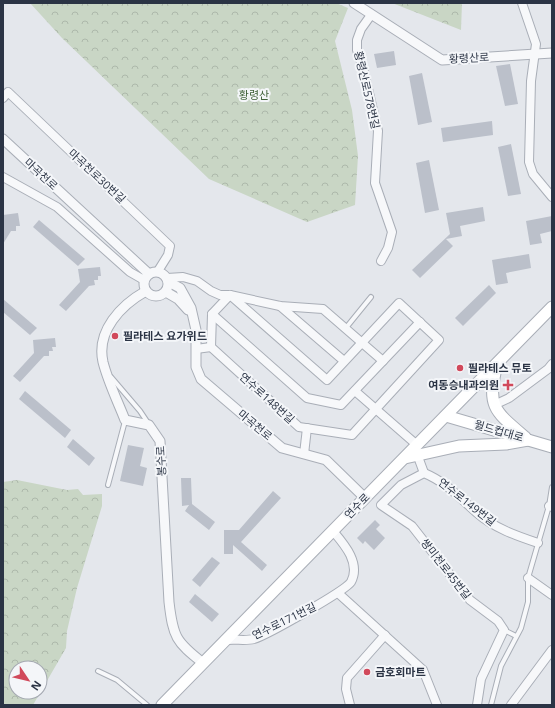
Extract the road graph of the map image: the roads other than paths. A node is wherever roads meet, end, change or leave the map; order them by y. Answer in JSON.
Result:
{"nodes":[{"id":1,"x":354,"y":3,"type":"edge"},
{"id":2,"x":522,"y":3,"type":"edge"},
{"id":3,"x":372,"y":15,"type":"junction"},
{"id":4,"x":535,"y":53,"type":"junction"},
{"id":5,"x":552,"y":53,"type":"edge"},
{"id":6,"x":3,"y":98,"type":"edge"},
{"id":7,"x":3,"y":140,"type":"edge"},
{"id":8,"x":3,"y":177,"type":"edge"},
{"id":9,"x":552,"y":197,"type":"edge"},
{"id":10,"x":381,"y":261,"type":"dead end"},
{"id":11,"x":151,"y":275,"type":"junction"},
{"id":12,"x":168,"y":280,"type":"junction"},
{"id":13,"x":146,"y":291,"type":"junction"},
{"id":14,"x":166,"y":292,"type":"junction"},
{"id":15,"x":230,"y":295,"type":"junction"},
{"id":16,"x":371,"y":297,"type":"dead end"},
{"id":17,"x":280,"y":306,"type":"junction"},
{"id":18,"x":552,"y":307,"type":"edge"},
{"id":19,"x":212,"y":314,"type":"junction"},
{"id":20,"x":193,"y":316,"type":"junction"},
{"id":21,"x":420,"y":322,"type":"junction"},
{"id":22,"x":345,"y":329,"type":"junction"},
{"id":23,"x":362,"y":343,"type":"junction"},
{"id":24,"x":211,"y":347,"type":"junction"},
{"id":25,"x":196,"y":349,"type":"junction"},
{"id":26,"x":344,"y":361,"type":"junction"},
{"id":27,"x":383,"y":361,"type":"junction"},
{"id":28,"x":497,"y":364,"type":"junction"},
{"id":29,"x":551,"y":368,"type":"edge"},
{"id":30,"x":107,"y":374,"type":"junction"},
{"id":31,"x":355,"y":391,"type":"junction"},
{"id":32,"x":494,"y":405,"type":"junction"},
{"id":33,"x":376,"y":409,"type":"junction"},
{"id":34,"x":446,"y":416,"type":"junction"},
{"id":35,"x":125,"y":420,"type":"junction"},
{"id":36,"x":149,"y":425,"type":"junction"},
{"id":37,"x":307,"y":428,"type":"junction"},
{"id":38,"x":528,"y":440,"type":"junction"},
{"id":39,"x":552,"y":447,"type":"edge"},
{"id":40,"x":417,"y":450,"type":"junction"},
{"id":41,"x":304,"y":454,"type":"junction"},
{"id":42,"x":424,"y":473,"type":"junction"},
{"id":43,"x":108,"y":485,"type":"dead end"},
{"id":44,"x":552,"y":486,"type":"edge"},
{"id":45,"x":365,"y":498,"type":"junction"},
{"id":46,"x":550,"y":506,"type":"edge"},
{"id":47,"x":333,"y":531,"type":"junction"},
{"id":48,"x":538,"y":543,"type":"junction"},
{"id":49,"x":528,"y":578,"type":"junction"},
{"id":50,"x":338,"y":593,"type":"junction"},
{"id":51,"x":552,"y":594,"type":"edge"},
{"id":52,"x":504,"y":630,"type":"junction"},
{"id":53,"x":385,"y":635,"type":"junction"},
{"id":54,"x":516,"y":636,"type":"junction"},
{"id":55,"x":227,"y":640,"type":"junction"},
{"id":56,"x":552,"y":650,"type":"edge"},
{"id":57,"x":203,"y":663,"type":"junction"},
{"id":58,"x":98,"y":671,"type":"dead end"},
{"id":59,"x":147,"y":705,"type":"edge"},
{"id":60,"x":162,"y":705,"type":"edge"},
{"id":61,"x":350,"y":705,"type":"edge"},
{"id":62,"x":437,"y":705,"type":"edge"},
{"id":63,"x":477,"y":705,"type":"edge"},
{"id":64,"x":491,"y":705,"type":"edge"},
{"id":65,"x":511,"y":705,"type":"edge"}],
"edges":[{"from":1,"to":3,"type":"street","name":"황령산로"},
{"from":2,"to":4,"type":"street"},
{"from":3,"to":4,"type":"street","name":"황령산로"},
{"from":3,"to":10,"type":"street","name":"황령산로578번길"},
{"from":4,"to":5,"type":"street","name":"황령산로"},
{"from":4,"to":9,"type":"street"},
{"from":6,"to":11,"type":"street","name":"마곡천로30번길"},
{"from":7,"to":11,"type":"street","name":"마곡천로"},
{"from":8,"to":11,"type":"street"},
{"from":11,"to":12,"type":"street","name":"마곡천로"},
{"from":11,"to":13,"type":"street"},
{"from":12,"to":14,"type":"street"},
{"from":12,"to":15,"type":"street"},
{"from":12,"to":20,"type":"street","name":"마곡천로"},
{"from":13,"to":14,"type":"street"},
{"from":13,"to":30,"type":"street"},
{"from":14,"to":20,"type":"street"},
{"from":15,"to":17,"type":"street"},
{"from":15,"to":19,"type":"street"},
{"from":15,"to":26,"type":"street","name":"연수로148번길"},
{"from":16,"to":22,"type":"lane"},
{"from":17,"to":22,"type":"street"},
{"from":17,"to":26,"type":"street"},
{"from":18,"to":28,"type":"main road"},
{"from":19,"to":24,"type":"street"},
{"from":19,"to":31,"type":"street"},
{"from":20,"to":25,"type":"street","name":"마곡천로"},
{"from":21,"to":23,"type":"street","name":"연수로148번길"},
{"from":21,"to":27,"type":"street"},
{"from":21,"to":33,"type":"street","name":"연수로148번길"},
{"from":22,"to":23,"type":"street"},
{"from":23,"to":26,"type":"street","name":"연수로148번길"},
{"from":23,"to":27,"type":"street"},
{"from":24,"to":25,"type":"street"},
{"from":24,"to":37,"type":"street","name":"연수로148번길"},
{"from":25,"to":41,"type":"street","name":"마곡천로"},
{"from":27,"to":31,"type":"street"},
{"from":28,"to":32,"type":"main road"},
{"from":28,"to":34,"type":"main road"},
{"from":29,"to":32,"type":"street"},
{"from":30,"to":35,"type":"street"},
{"from":30,"to":36,"type":"lane"},
{"from":31,"to":33,"type":"street"},
{"from":32,"to":38,"type":"main road"},
{"from":33,"to":37,"type":"street","name":"연수로148번길"},
{"from":33,"to":40,"type":"street"},
{"from":34,"to":38,"type":"main road","name":"월드컵대로"},
{"from":34,"to":40,"type":"main road"},
{"from":35,"to":36,"type":"street"},
{"from":35,"to":43,"type":"lane"},
{"from":36,"to":57,"type":"street","name":"봉수로"},
{"from":37,"to":41,"type":"street"},
{"from":38,"to":39,"type":"main road","name":"월드컵대로"},
{"from":38,"to":40,"type":"main road"},
{"from":40,"to":42,"type":"street"},
{"from":40,"to":45,"type":"main road","name":"연수로"},
{"from":41,"to":45,"type":"street","name":"마곡천로"},
{"from":42,"to":48,"type":"street","name":"연수로149번길"},
{"from":42,"to":52,"type":"street","name":"쌍미천로45번길"},
{"from":44,"to":46,"type":"lane"},
{"from":45,"to":47,"type":"main road","name":"연수로"},
{"from":46,"to":48,"type":"lane"},
{"from":47,"to":50,"type":"street","name":"연수로171번길"},
{"from":47,"to":55,"type":"main road","name":"연수로"},
{"from":48,"to":49,"type":"lane"},
{"from":49,"to":51,"type":"street"},
{"from":49,"to":54,"type":"lane"},
{"from":50,"to":53,"type":"street"},
{"from":50,"to":55,"type":"street","name":"연수로171번길"},
{"from":52,"to":54,"type":"lane"},
{"from":52,"to":63,"type":"street"},
{"from":53,"to":61,"type":"street"},
{"from":53,"to":62,"type":"street"},
{"from":54,"to":64,"type":"lane"},
{"from":55,"to":57,"type":"main road","name":"연수로"},
{"from":56,"to":65,"type":"street"},
{"from":57,"to":60,"type":"main road","name":"연수로"},
{"from":58,"to":59,"type":"lane"}]}
